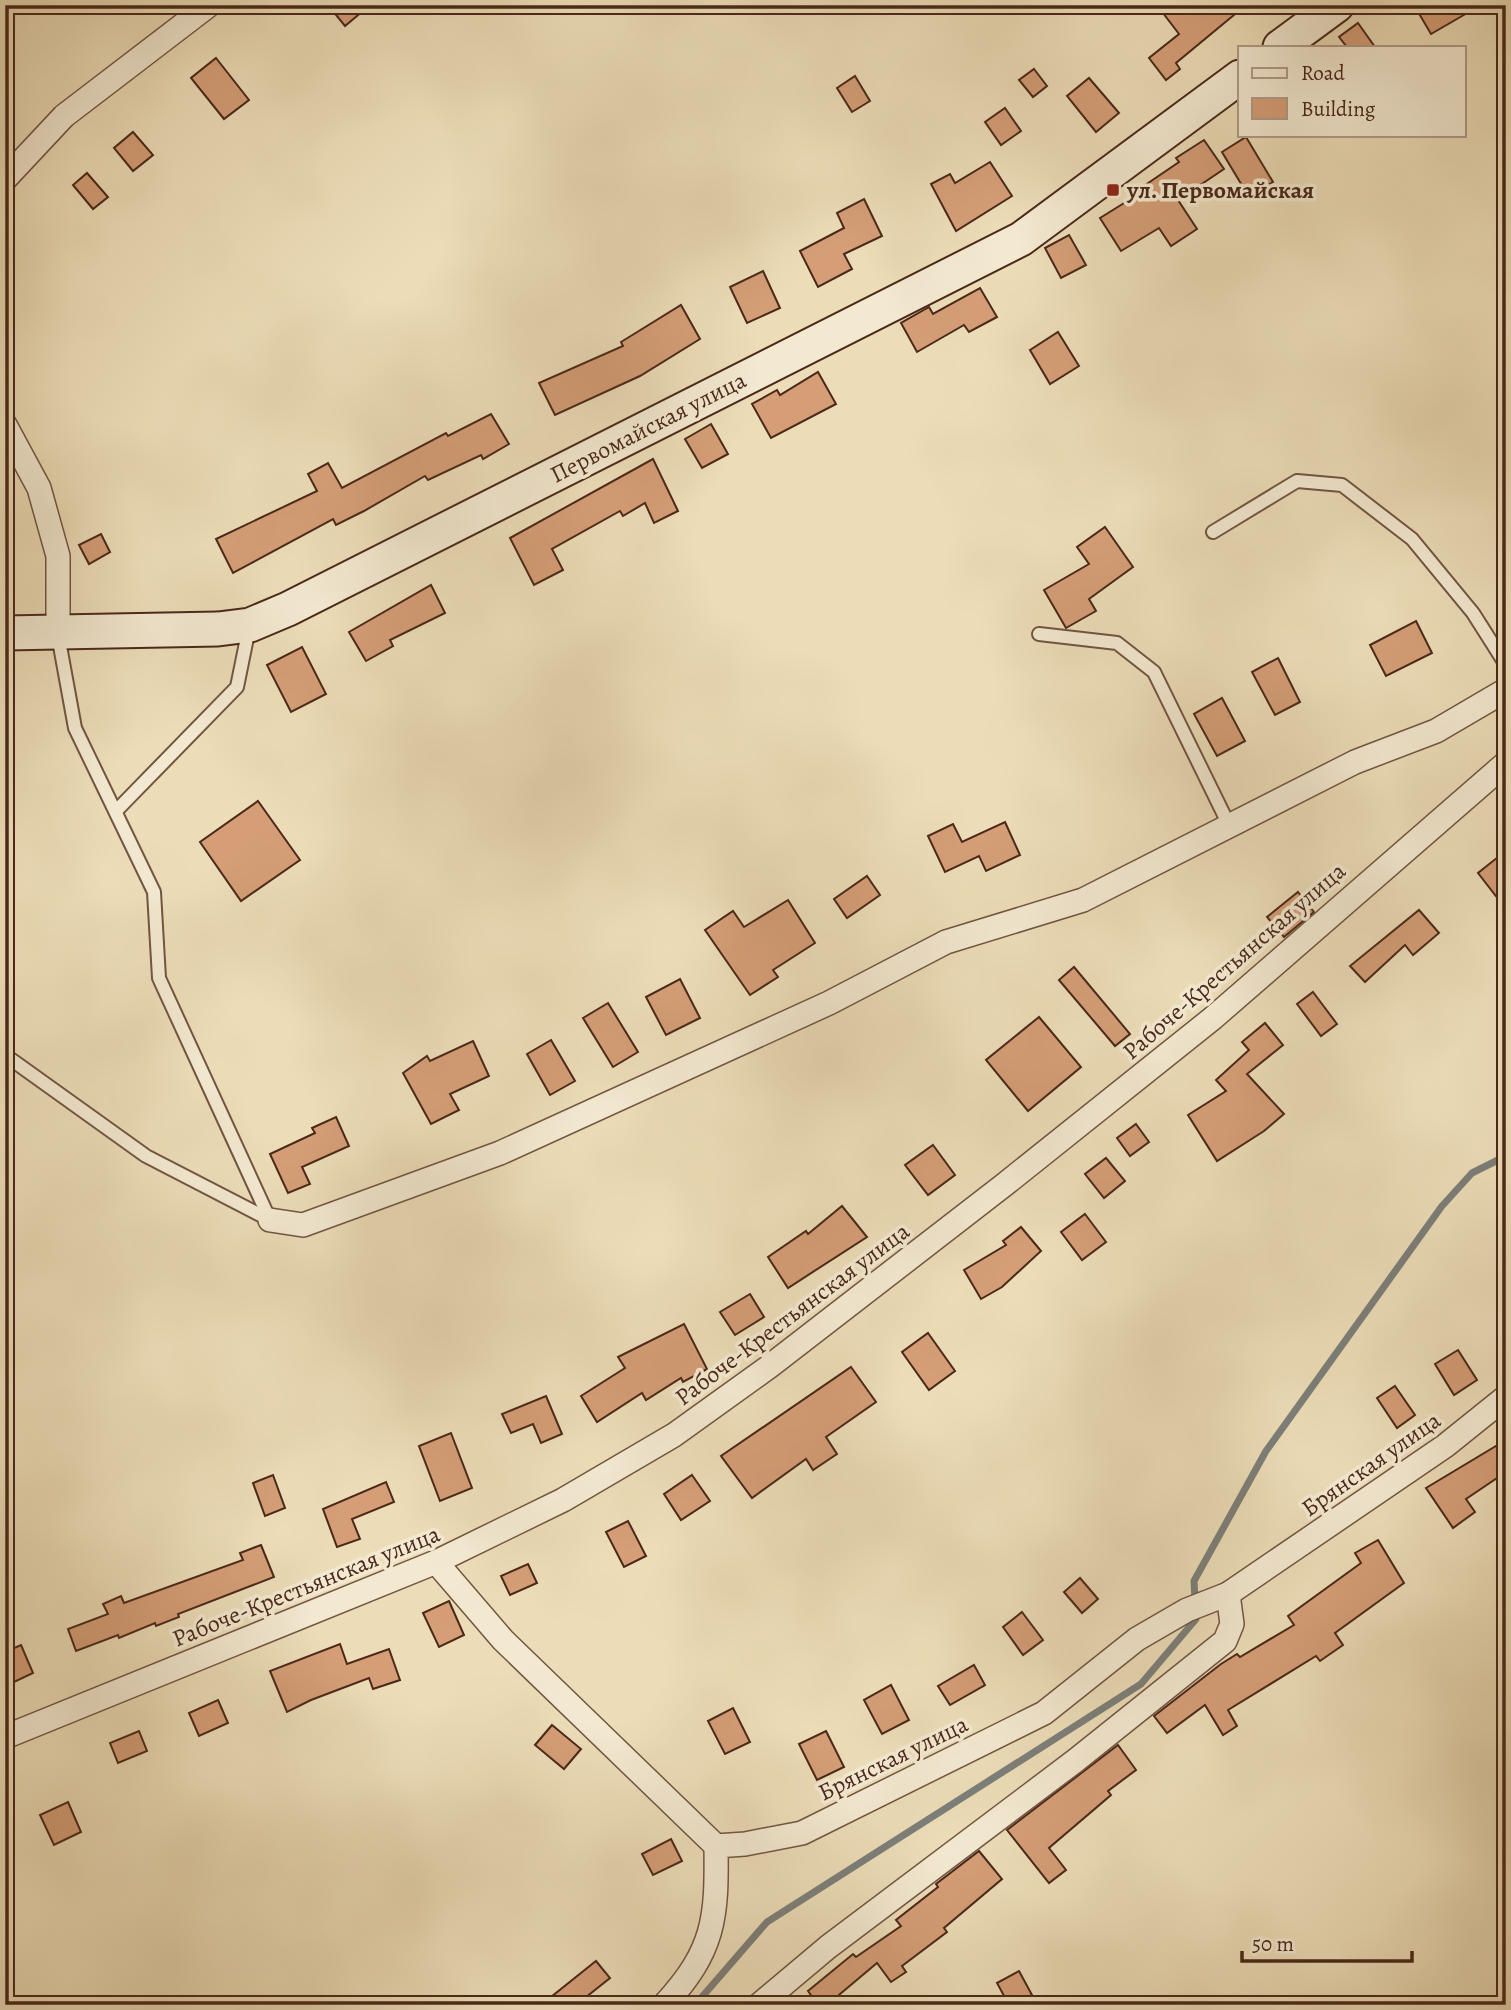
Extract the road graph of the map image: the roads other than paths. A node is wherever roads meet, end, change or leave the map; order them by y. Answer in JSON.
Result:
{"nodes":[{"id":1,"x":209,"y":5,"type":"edge"},
{"id":2,"x":1337,"y":5,"type":"edge"},
{"id":3,"x":1281,"y":46,"type":"edge"},
{"id":4,"x":1238,"y":78,"type":"edge"},
{"id":5,"x":5,"y":179,"type":"edge"},
{"id":6,"x":5,"y":425,"type":"edge"},
{"id":7,"x":1213,"y":532,"type":"dead end"},
{"id":8,"x":250,"y":625,"type":"junction"},
{"id":9,"x":58,"y":632,"type":"junction"},
{"id":10,"x":5,"y":633,"type":"edge"},
{"id":11,"x":1039,"y":634,"type":"dead end"},
{"id":12,"x":1506,"y":665,"type":"edge"},
{"id":13,"x":1506,"y":690,"type":"edge"},
{"id":14,"x":1506,"y":763,"type":"edge"},
{"id":15,"x":116,"y":811,"type":"junction"},
{"id":16,"x":1228,"y":823,"type":"junction"},
{"id":17,"x":5,"y":1055,"type":"edge"},
{"id":18,"x":270,"y":1220,"type":"junction"},
{"id":19,"x":1506,"y":1397,"type":"edge"},
{"id":20,"x":436,"y":1562,"type":"junction"},
{"id":21,"x":1228,"y":1594,"type":"junction"},
{"id":22,"x":5,"y":1737,"type":"edge"},
{"id":23,"x":716,"y":1846,"type":"junction"},
{"id":24,"x":664,"y":2005,"type":"edge"},
{"id":25,"x":760,"y":2005,"type":"edge"}],
"edges":[{"from":1,"to":5,"type":"street"},
{"from":2,"to":3,"type":"street"},
{"from":4,"to":8,"type":"street","name":"Первомайская улица"},
{"from":6,"to":9,"type":"street"},
{"from":7,"to":12,"type":"lane"},
{"from":8,"to":9,"type":"street","name":"Первомайская улица"},
{"from":8,"to":15,"type":"lane"},
{"from":9,"to":10,"type":"street","name":"Первомайская улица"},
{"from":9,"to":15,"type":"lane"},
{"from":11,"to":16,"type":"lane"},
{"from":13,"to":16,"type":"street"},
{"from":14,"to":20,"type":"street","name":"Рабоче-Крестьянская улица"},
{"from":15,"to":18,"type":"lane"},
{"from":16,"to":18,"type":"street"},
{"from":17,"to":18,"type":"lane"},
{"from":19,"to":21,"type":"street","name":"Брянская улица"},
{"from":20,"to":22,"type":"street","name":"Рабоче-Крестьянская улица"},
{"from":20,"to":23,"type":"street"},
{"from":21,"to":23,"type":"street","name":"Брянская улица"},
{"from":21,"to":25,"type":"street"},
{"from":23,"to":24,"type":"street"}]}
